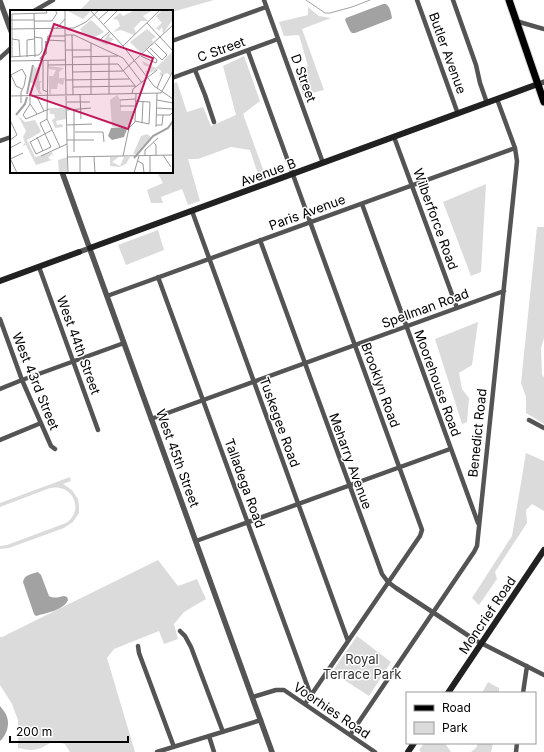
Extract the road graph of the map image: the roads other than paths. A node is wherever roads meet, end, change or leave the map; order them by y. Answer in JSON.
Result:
{"nodes":[{"id":1,"x":53,"y":0,"type":"edge"},
{"id":2,"x":264,"y":0,"type":"edge"},
{"id":3,"x":417,"y":0,"type":"edge"},
{"id":4,"x":453,"y":0,"type":"edge"},
{"id":5,"x":509,"y":0,"type":"edge"},
{"id":6,"x":0,"y":2,"type":"edge"},
{"id":7,"x":266,"y":6,"type":"junction"},
{"id":8,"x":36,"y":10,"type":"edge"},
{"id":9,"x":516,"y":21,"type":"junction"},
{"id":10,"x":10,"y":22,"type":"edge"},
{"id":11,"x":544,"y":29,"type":"edge"},
{"id":12,"x":278,"y":39,"type":"junction"},
{"id":13,"x":173,"y":41,"type":"edge"},
{"id":14,"x":10,"y":49,"type":"edge"},
{"id":15,"x":248,"y":51,"type":"junction"},
{"id":16,"x":0,"y":58,"type":"edge"},
{"id":17,"x":195,"y":70,"type":"junction"},
{"id":18,"x":173,"y":78,"type":"edge"},
{"id":19,"x":541,"y":83,"type":"edge"},
{"id":20,"x":498,"y":99,"type":"junction"},
{"id":21,"x":544,"y":102,"type":"edge"},
{"id":22,"x":487,"y":103,"type":"junction"},
{"id":23,"x":458,"y":114,"type":"junction"},
{"id":24,"x":214,"y":122,"type":"dead end"},
{"id":25,"x":10,"y":137,"type":"edge"},
{"id":26,"x":394,"y":137,"type":"junction"},
{"id":27,"x":0,"y":141,"type":"edge"},
{"id":28,"x":515,"y":148,"type":"junction"},
{"id":29,"x":322,"y":163,"type":"junction"},
{"id":30,"x":62,"y":173,"type":"edge"},
{"id":31,"x":292,"y":174,"type":"junction"},
{"id":32,"x":412,"y":185,"type":"junction"},
{"id":33,"x":362,"y":204,"type":"junction"},
{"id":34,"x":192,"y":211,"type":"junction"},
{"id":35,"x":310,"y":222,"type":"junction"},
{"id":36,"x":260,"y":240,"type":"junction"},
{"id":37,"x":90,"y":248,"type":"junction"},
{"id":38,"x":79,"y":252,"type":"joint"},
{"id":39,"x":209,"y":259,"type":"junction"},
{"id":40,"x":39,"y":267,"type":"junction"},
{"id":41,"x":158,"y":277,"type":"junction"},
{"id":42,"x":0,"y":281,"type":"edge"},
{"id":43,"x":504,"y":291,"type":"junction"},
{"id":44,"x":107,"y":296,"type":"junction"},
{"id":45,"x":456,"y":308,"type":"junction"},
{"id":46,"x":0,"y":319,"type":"edge"},
{"id":47,"x":406,"y":326,"type":"junction"},
{"id":48,"x":6,"y":336,"type":"junction"},
{"id":49,"x":0,"y":339,"type":"edge"},
{"id":50,"x":124,"y":343,"type":"junction"},
{"id":51,"x":355,"y":345,"type":"junction"},
{"id":52,"x":73,"y":362,"type":"junction"},
{"id":53,"x":304,"y":364,"type":"junction"},
{"id":54,"x":22,"y":380,"type":"junction"},
{"id":55,"x":254,"y":382,"type":"junction"},
{"id":56,"x":0,"y":389,"type":"edge"},
{"id":57,"x":203,"y":400,"type":"junction"},
{"id":58,"x":152,"y":419,"type":"junction"},
{"id":59,"x":529,"y":420,"type":"dead end"},
{"id":60,"x":41,"y":423,"type":"junction"},
{"id":61,"x":544,"y":428,"type":"edge"},
{"id":62,"x":98,"y":430,"type":"dead end"},
{"id":63,"x":0,"y":440,"type":"edge"},
{"id":64,"x":55,"y":449,"type":"dead end"},
{"id":65,"x":450,"y":449,"type":"junction"},
{"id":66,"x":400,"y":468,"type":"junction"},
{"id":67,"x":349,"y":486,"type":"junction"},
{"id":68,"x":298,"y":504,"type":"junction"},
{"id":69,"x":247,"y":523,"type":"junction"},
{"id":70,"x":479,"y":525,"type":"junction"},
{"id":71,"x":196,"y":542,"type":"junction"},
{"id":72,"x":544,"y":550,"type":"edge"},
{"id":73,"x":388,"y":582,"type":"junction"},
{"id":74,"x":433,"y":612,"type":"junction"},
{"id":75,"x":180,"y":631,"type":"dead end"},
{"id":76,"x":348,"y":641,"type":"junction"},
{"id":77,"x":481,"y":643,"type":"junction"},
{"id":78,"x":138,"y":646,"type":"dead end"},
{"id":79,"x":527,"y":666,"type":"junction"},
{"id":80,"x":544,"y":674,"type":"edge"},
{"id":81,"x":449,"y":692,"type":"edge"},
{"id":82,"x":523,"y":692,"type":"edge"},
{"id":83,"x":311,"y":696,"type":"junction"},
{"id":84,"x":253,"y":697,"type":"junction"},
{"id":85,"x":305,"y":704,"type":"junction"},
{"id":86,"x":261,"y":720,"type":"junction"},
{"id":87,"x":223,"y":732,"type":"junction"},
{"id":88,"x":350,"y":735,"type":"junction"},
{"id":89,"x":209,"y":736,"type":"junction"},
{"id":90,"x":174,"y":747,"type":"junction"},
{"id":91,"x":157,"y":752,"type":"edge"},
{"id":92,"x":214,"y":752,"type":"edge"},
{"id":93,"x":272,"y":752,"type":"edge"},
{"id":94,"x":375,"y":752,"type":"edge"}],
"edges":[{"from":1,"to":8,"type":"street"},
{"from":2,"to":7,"type":"street","name":"D Street"},
{"from":3,"to":23,"type":"street","name":"Butler Avenue"},
{"from":4,"to":22,"type":"street"},
{"from":5,"to":9,"type":"main road"},
{"from":6,"to":10,"type":"street"},
{"from":7,"to":12,"type":"street","name":"D Street"},
{"from":7,"to":13,"type":"street"},
{"from":9,"to":11,"type":"street"},
{"from":9,"to":19,"type":"main road"},
{"from":12,"to":15,"type":"street","name":"C Street"},
{"from":12,"to":29,"type":"street","name":"D Street"},
{"from":14,"to":16,"type":"street"},
{"from":15,"to":17,"type":"street","name":"C Street"},
{"from":15,"to":31,"type":"street","name":"Brooklyn Road"},
{"from":17,"to":18,"type":"street","name":"C Street"},
{"from":17,"to":24,"type":"street"},
{"from":19,"to":20,"type":"main road","name":"Avenue B"},
{"from":19,"to":21,"type":"main road"},
{"from":20,"to":22,"type":"main road","name":"Avenue B"},
{"from":20,"to":28,"type":"street","name":"Benedict Road"},
{"from":22,"to":23,"type":"main road","name":"Avenue B"},
{"from":23,"to":26,"type":"main road","name":"Avenue B"},
{"from":25,"to":27,"type":"street"},
{"from":26,"to":29,"type":"main road","name":"Avenue B"},
{"from":26,"to":32,"type":"street","name":"Wilberforce Road"},
{"from":28,"to":32,"type":"street","name":"Paris Avenue"},
{"from":28,"to":43,"type":"street","name":"Benedict Road"},
{"from":29,"to":31,"type":"main road","name":"Avenue B"},
{"from":30,"to":37,"type":"street","name":"West 45th Street"},
{"from":31,"to":34,"type":"main road","name":"Avenue B"},
{"from":31,"to":35,"type":"street","name":"Brooklyn Road"},
{"from":32,"to":33,"type":"street","name":"Paris Avenue"},
{"from":32,"to":45,"type":"street","name":"Wilberforce Road"},
{"from":33,"to":35,"type":"street","name":"Paris Avenue"},
{"from":33,"to":47,"type":"street","name":"Moorehouse Road"},
{"from":34,"to":37,"type":"main road","name":"Avenue B"},
{"from":34,"to":39,"type":"street","name":"Tuskegee Road"},
{"from":35,"to":36,"type":"street","name":"Paris Avenue"},
{"from":35,"to":51,"type":"street","name":"Brooklyn Road"},
{"from":36,"to":39,"type":"street","name":"Paris Avenue"},
{"from":36,"to":53,"type":"street","name":"Meharry Avenue"},
{"from":37,"to":38,"type":"street","name":"Avenue B"},
{"from":37,"to":44,"type":"street","name":"West 45th Street"},
{"from":38,"to":40,"type":"main road","name":"Avenue B"},
{"from":39,"to":41,"type":"street","name":"Paris Avenue"},
{"from":39,"to":55,"type":"street","name":"Tuskegee Road"},
{"from":40,"to":42,"type":"main road","name":"Avenue B"},
{"from":40,"to":52,"type":"street","name":"West 44th Street"},
{"from":41,"to":44,"type":"street","name":"Paris Avenue"},
{"from":41,"to":57,"type":"street","name":"Talladega Road"},
{"from":43,"to":45,"type":"street","name":"Spellman Road"},
{"from":43,"to":70,"type":"street","name":"Benedict Road"},
{"from":44,"to":50,"type":"street","name":"West 45th Street"},
{"from":45,"to":47,"type":"street","name":"Spellman Road"},
{"from":46,"to":48,"type":"street","name":"West 43rd Street"},
{"from":47,"to":51,"type":"street","name":"Spellman Road"},
{"from":47,"to":65,"type":"street","name":"Moorehouse Road"},
{"from":48,"to":49,"type":"street"},
{"from":48,"to":54,"type":"street","name":"West 43rd Street"},
{"from":50,"to":52,"type":"street"},
{"from":50,"to":58,"type":"street","name":"West 45th Street"},
{"from":51,"to":53,"type":"street","name":"Spellman Road"},
{"from":51,"to":66,"type":"street","name":"Brooklyn Road"},
{"from":52,"to":54,"type":"street"},
{"from":52,"to":62,"type":"street","name":"West 44th Street"},
{"from":53,"to":55,"type":"street","name":"Spellman Road"},
{"from":53,"to":67,"type":"street","name":"Meharry Avenue"},
{"from":54,"to":56,"type":"street"},
{"from":54,"to":60,"type":"street","name":"West 43rd Street"},
{"from":55,"to":57,"type":"street","name":"Spellman Road"},
{"from":55,"to":68,"type":"street","name":"Tuskegee Road"},
{"from":57,"to":58,"type":"street","name":"Spellman Road"},
{"from":57,"to":69,"type":"street","name":"Talladega Road"},
{"from":58,"to":71,"type":"street","name":"West 45th Street"},
{"from":59,"to":61,"type":"street"},
{"from":60,"to":63,"type":"street"},
{"from":60,"to":64,"type":"street","name":"West 43rd Street"},
{"from":65,"to":66,"type":"street"},
{"from":65,"to":70,"type":"street","name":"Moorehouse Road"},
{"from":66,"to":67,"type":"street"},
{"from":66,"to":73,"type":"street","name":"Brooklyn Road"},
{"from":67,"to":68,"type":"street"},
{"from":67,"to":73,"type":"street","name":"Meharry Avenue"},
{"from":68,"to":69,"type":"street"},
{"from":68,"to":76,"type":"street","name":"Tuskegee Road"},
{"from":69,"to":71,"type":"street"},
{"from":69,"to":83,"type":"street","name":"Talladega Road"},
{"from":70,"to":74,"type":"street","name":"Benedict Road"},
{"from":71,"to":84,"type":"street","name":"West 45th Street"},
{"from":72,"to":77,"type":"main road","name":"Moncrief Road"},
{"from":73,"to":74,"type":"street","name":"Meharry Avenue"},
{"from":73,"to":76,"type":"street","name":"Brooklyn Road"},
{"from":74,"to":77,"type":"street","name":"Meharry Avenue"},
{"from":74,"to":88,"type":"street","name":"Benedict Road"},
{"from":75,"to":87,"type":"street"},
{"from":76,"to":83,"type":"street","name":"Brooklyn Road"},
{"from":77,"to":79,"type":"street","name":"Meharry Avenue"},
{"from":77,"to":81,"type":"main road","name":"Moncrief Road"},
{"from":78,"to":90,"type":"street"},
{"from":79,"to":80,"type":"street","name":"Meharry Avenue"},
{"from":79,"to":82,"type":"street"},
{"from":83,"to":85,"type":"street","name":"Brooklyn Road"},
{"from":84,"to":85,"type":"street","name":"Voorhies Road"},
{"from":84,"to":86,"type":"street","name":"West 45th Street"},
{"from":85,"to":88,"type":"street","name":"Voorhies Road"},
{"from":86,"to":87,"type":"street"},
{"from":86,"to":93,"type":"street","name":"West 45th Street"},
{"from":87,"to":89,"type":"street"},
{"from":88,"to":94,"type":"street","name":"Voorhies Road"},
{"from":89,"to":90,"type":"street"},
{"from":89,"to":92,"type":"street"},
{"from":90,"to":91,"type":"street"}]}
